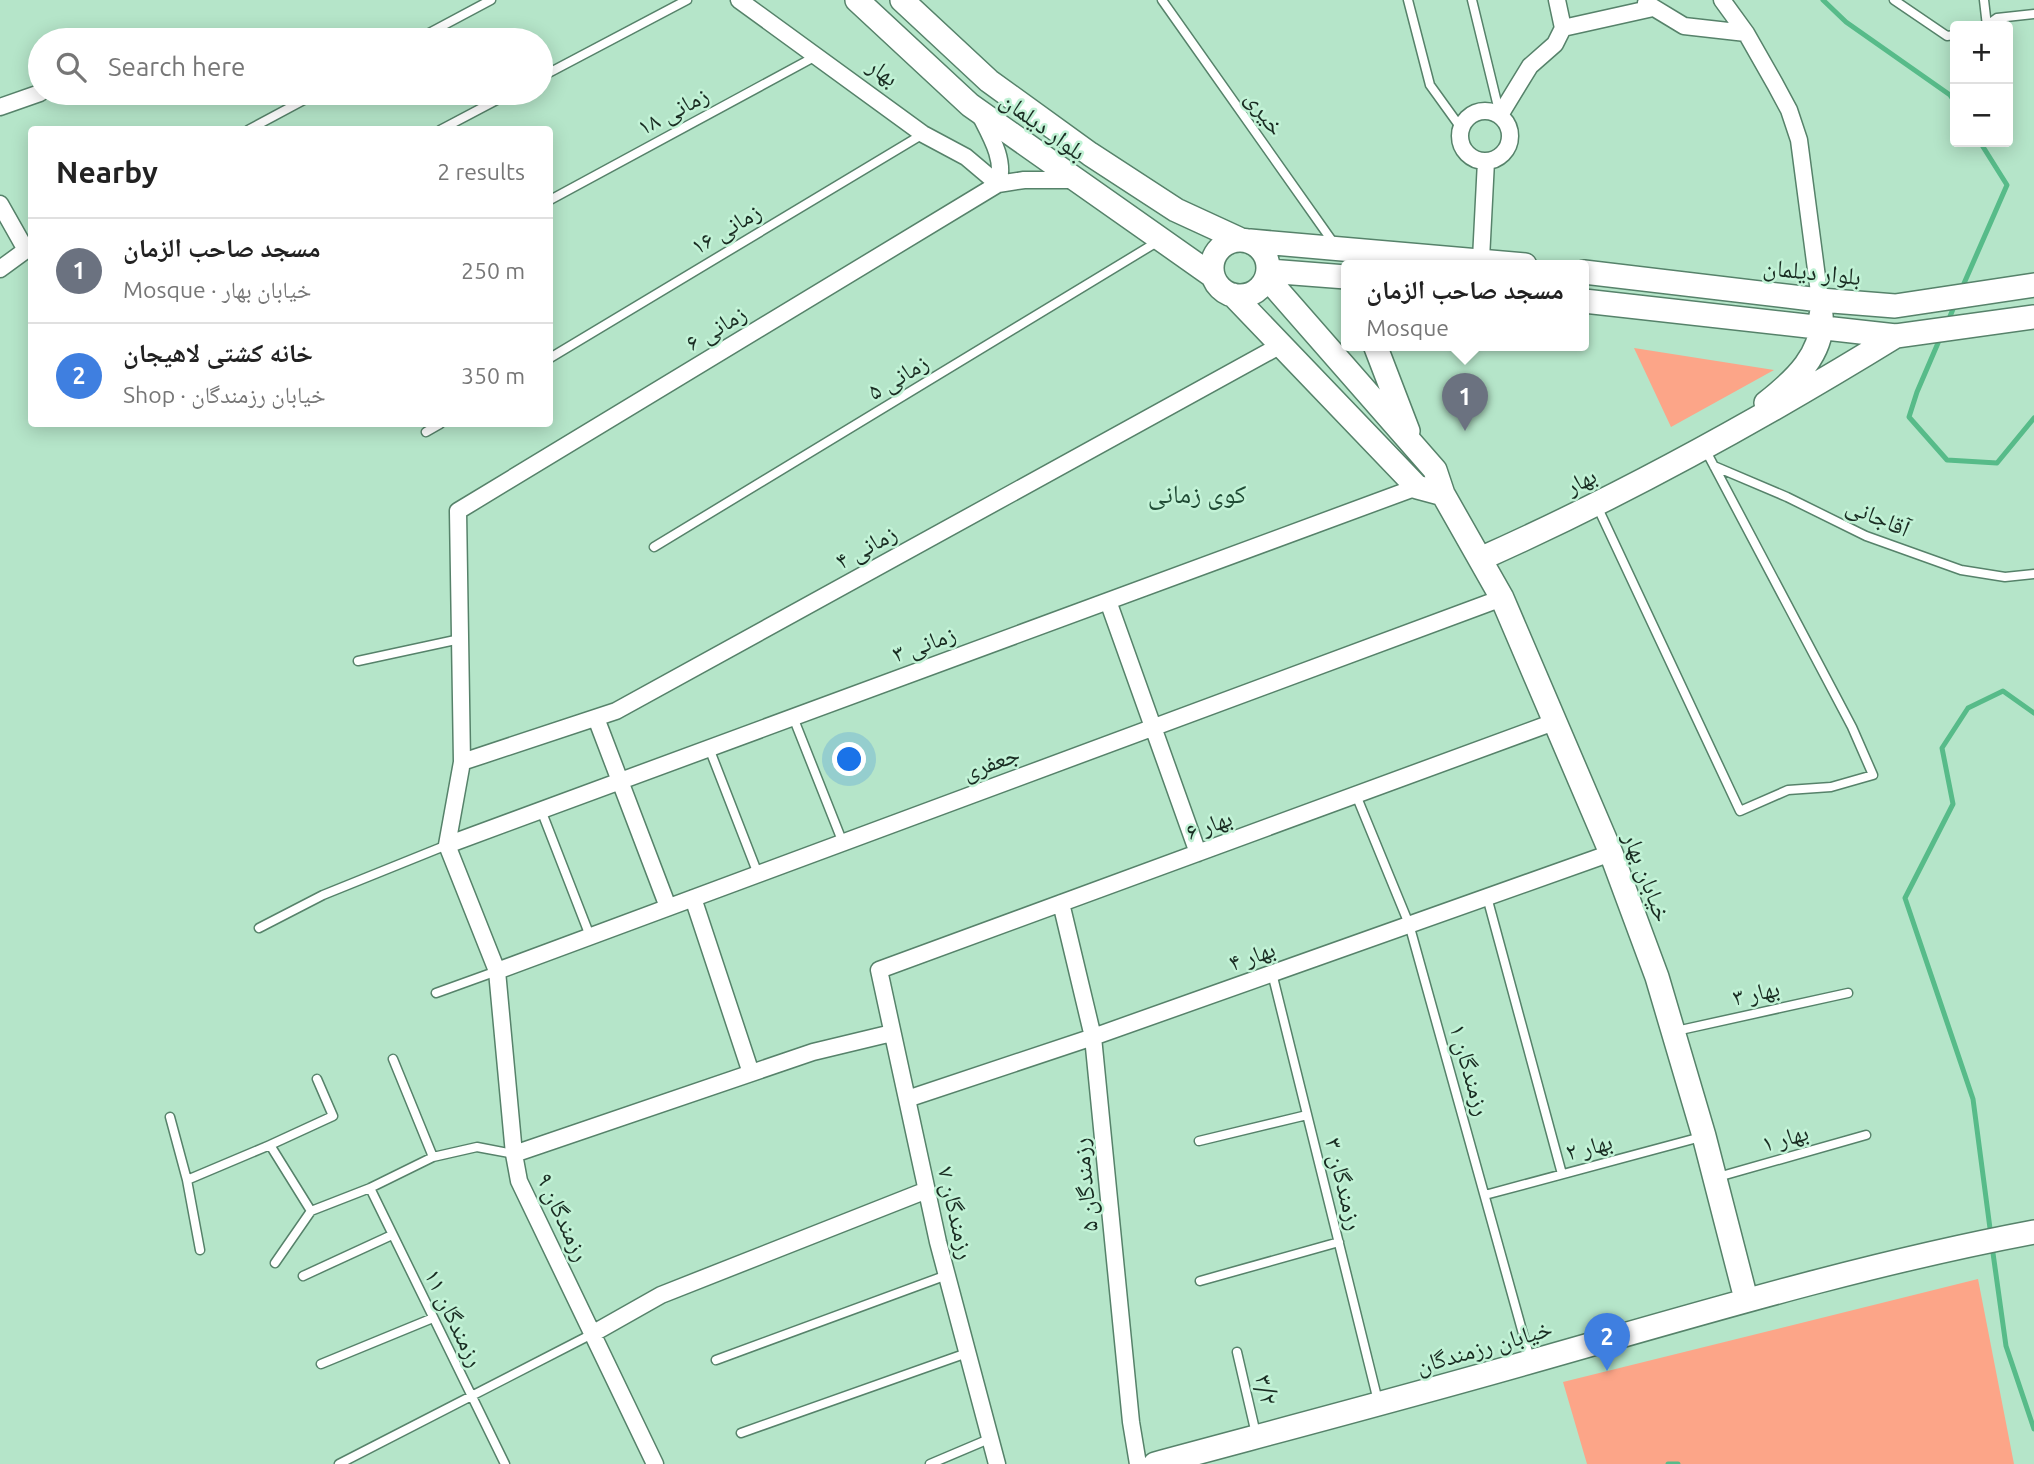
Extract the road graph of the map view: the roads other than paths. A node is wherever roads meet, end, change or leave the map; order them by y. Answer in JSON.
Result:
{"nodes":[{"id":1,"x":491,"y":0,"type":"edge"},
{"id":2,"x":687,"y":0,"type":"edge"},
{"id":3,"x":739,"y":0,"type":"edge"},
{"id":4,"x":857,"y":0,"type":"edge"},
{"id":5,"x":902,"y":0,"type":"edge"},
{"id":6,"x":1162,"y":0,"type":"edge"},
{"id":7,"x":1408,"y":0,"type":"edge"},
{"id":8,"x":1472,"y":0,"type":"edge"},
{"id":9,"x":1557,"y":0,"type":"edge"},
{"id":10,"x":1722,"y":0,"type":"edge"},
{"id":11,"x":1894,"y":0,"type":"edge"},
{"id":12,"x":1984,"y":0,"type":"edge"},
{"id":13,"x":1647,"y":4,"type":"edge"},
{"id":14,"x":2034,"y":14,"type":"edge"},
{"id":15,"x":1986,"y":21,"type":"edge"},
{"id":16,"x":1993,"y":21,"type":"edge"},
{"id":17,"x":438,"y":28,"type":"edge"},
{"id":18,"x":1563,"y":28,"type":"junction"},
{"id":19,"x":1746,"y":33,"type":"junction"},
{"id":20,"x":1950,"y":35,"type":"edge"},
{"id":21,"x":816,"y":56,"type":"junction"},
{"id":22,"x":553,"y":71,"type":"edge"},
{"id":23,"x":28,"y":97,"type":"edge"},
{"id":24,"x":295,"y":105,"type":"edge"},
{"id":25,"x":487,"y":105,"type":"edge"},
{"id":26,"x":0,"y":107,"type":"edge"},
{"id":27,"x":978,"y":111,"type":"junction"},
{"id":28,"x":1500,"y":115,"type":"junction"},
{"id":29,"x":255,"y":126,"type":"edge"},
{"id":30,"x":448,"y":126,"type":"edge"},
{"id":31,"x":1461,"y":128,"type":"junction"},
{"id":32,"x":923,"y":134,"type":"junction"},
{"id":33,"x":1486,"y":161,"type":"junction"},
{"id":34,"x":1074,"y":180,"type":"junction"},
{"id":35,"x":998,"y":184,"type":"junction"},
{"id":36,"x":553,"y":198,"type":"edge"},
{"id":37,"x":0,"y":204,"type":"edge"},
{"id":38,"x":1162,"y":239,"type":"junction"},
{"id":39,"x":1245,"y":240,"type":"junction"},
{"id":40,"x":28,"y":246,"type":"edge"},
{"id":41,"x":28,"y":248,"type":"edge"},
{"id":42,"x":1337,"y":248,"type":"junction"},
{"id":43,"x":1481,"y":259,"type":"junction"},
{"id":44,"x":1488,"y":260,"type":"edge"},
{"id":45,"x":0,"y":269,"type":"edge"},
{"id":46,"x":1589,"y":273,"type":"edge"},
{"id":47,"x":1268,"y":275,"type":"junction"},
{"id":48,"x":1213,"y":276,"type":"junction"},
{"id":49,"x":1341,"y":277,"type":"edge"},
{"id":50,"x":2034,"y":285,"type":"edge"},
{"id":51,"x":1233,"y":295,"type":"junction"},
{"id":52,"x":1820,"y":300,"type":"junction"},
{"id":53,"x":1589,"y":302,"type":"edge"},
{"id":54,"x":2034,"y":317,"type":"edge"},
{"id":55,"x":1823,"y":328,"type":"junction"},
{"id":56,"x":1901,"y":336,"type":"junction"},
{"id":57,"x":1281,"y":345,"type":"junction"},
{"id":58,"x":1378,"y":351,"type":"edge"},
{"id":59,"x":553,"y":356,"type":"edge"},
{"id":60,"x":435,"y":427,"type":"edge"},
{"id":61,"x":426,"y":432,"type":"dead end"},
{"id":62,"x":1415,"y":447,"type":"junction"},
{"id":63,"x":1709,"y":457,"type":"junction"},
{"id":64,"x":1417,"y":486,"type":"junction"},
{"id":65,"x":1443,"y":494,"type":"junction"},
{"id":66,"x":1595,"y":503,"type":"junction"},
{"id":67,"x":654,"y":547,"type":"dead end"},
{"id":68,"x":1480,"y":559,"type":"junction"},
{"id":69,"x":2034,"y":575,"type":"edge"},
{"id":70,"x":1502,"y":598,"type":"junction"},
{"id":71,"x":1108,"y":601,"type":"junction"},
{"id":72,"x":460,"y":639,"type":"junction"},
{"id":73,"x":358,"y":661,"type":"dead end"},
{"id":74,"x":793,"y":717,"type":"junction"},
{"id":75,"x":596,"y":718,"type":"junction"},
{"id":76,"x":1554,"y":722,"type":"junction"},
{"id":77,"x":1154,"y":727,"type":"junction"},
{"id":78,"x":709,"y":748,"type":"junction"},
{"id":79,"x":462,"y":762,"type":"junction"},
{"id":80,"x":620,"y":781,"type":"junction"},
{"id":81,"x":1356,"y":795,"type":"junction"},
{"id":82,"x":541,"y":810,"type":"junction"},
{"id":83,"x":843,"y":843,"type":"junction"},
{"id":84,"x":447,"y":845,"type":"junction"},
{"id":85,"x":1198,"y":853,"type":"junction"},
{"id":86,"x":1611,"y":853,"type":"junction"},
{"id":87,"x":758,"y":874,"type":"junction"},
{"id":88,"x":1487,"y":897,"type":"junction"},
{"id":89,"x":694,"y":898,"type":"junction"},
{"id":90,"x":1061,"y":903,"type":"junction"},
{"id":91,"x":668,"y":907,"type":"junction"},
{"id":92,"x":1409,"y":924,"type":"junction"},
{"id":93,"x":259,"y":928,"type":"dead end"},
{"id":94,"x":590,"y":936,"type":"junction"},
{"id":95,"x":879,"y":970,"type":"joint"},
{"id":96,"x":497,"y":971,"type":"junction"},
{"id":97,"x":1272,"y":973,"type":"junction"},
{"id":98,"x":436,"y":993,"type":"dead end"},
{"id":99,"x":1848,"y":993,"type":"dead end"},
{"id":100,"x":892,"y":1032,"type":"junction"},
{"id":101,"x":1673,"y":1032,"type":"junction"},
{"id":102,"x":1093,"y":1037,"type":"junction"},
{"id":103,"x":393,"y":1059,"type":"dead end"},
{"id":104,"x":751,"y":1073,"type":"junction"},
{"id":105,"x":317,"y":1079,"type":"dead end"},
{"id":106,"x":907,"y":1099,"type":"junction"},
{"id":107,"x":1307,"y":1115,"type":"junction"},
{"id":108,"x":170,"y":1117,"type":"dead end"},
{"id":109,"x":1866,"y":1135,"type":"dead end"},
{"id":110,"x":1704,"y":1136,"type":"junction"},
{"id":111,"x":1199,"y":1141,"type":"dead end"},
{"id":112,"x":270,"y":1145,"type":"junction"},
{"id":113,"x":514,"y":1154,"type":"junction"},
{"id":114,"x":433,"y":1157,"type":"junction"},
{"id":115,"x":1562,"y":1174,"type":"junction"},
{"id":116,"x":1715,"y":1178,"type":"junction"},
{"id":117,"x":187,"y":1180,"type":"junction"},
{"id":118,"x":370,"y":1188,"type":"junction"},
{"id":119,"x":927,"y":1190,"type":"junction"},
{"id":120,"x":1485,"y":1195,"type":"junction"},
{"id":121,"x":311,"y":1211,"type":"junction"},
{"id":122,"x":2029,"y":1233,"type":"edge"},
{"id":123,"x":392,"y":1234,"type":"junction"},
{"id":124,"x":1339,"y":1242,"type":"junction"},
{"id":125,"x":200,"y":1250,"type":"dead end"},
{"id":126,"x":275,"y":1263,"type":"dead end"},
{"id":127,"x":947,"y":1275,"type":"junction"},
{"id":128,"x":303,"y":1276,"type":"dead end"},
{"id":129,"x":1200,"y":1281,"type":"dead end"},
{"id":130,"x":1746,"y":1299,"type":"junction"},
{"id":131,"x":433,"y":1318,"type":"junction"},
{"id":132,"x":592,"y":1334,"type":"junction"},
{"id":133,"x":1237,"y":1352,"type":"dead end"},
{"id":134,"x":967,"y":1353,"type":"junction"},
{"id":135,"x":716,"y":1360,"type":"dead end"},
{"id":136,"x":1531,"y":1362,"type":"junction"},
{"id":137,"x":321,"y":1364,"type":"dead end"},
{"id":138,"x":471,"y":1396,"type":"junction"},
{"id":139,"x":1378,"y":1404,"type":"junction"},
{"id":140,"x":741,"y":1433,"type":"dead end"},
{"id":141,"x":1257,"y":1437,"type":"junction"},
{"id":142,"x":989,"y":1439,"type":"junction"},
{"id":143,"x":339,"y":1464,"type":"edge"},
{"id":144,"x":505,"y":1464,"type":"edge"},
{"id":145,"x":654,"y":1464,"type":"edge"},
{"id":146,"x":930,"y":1464,"type":"edge"},
{"id":147,"x":997,"y":1464,"type":"edge"},
{"id":148,"x":1138,"y":1464,"type":"edge"},
{"id":149,"x":1155,"y":1464,"type":"edge"}],
"edges":[{"from":1,"to":17,"type":"lane"},
{"from":2,"to":22,"type":"lane"},
{"from":3,"to":21,"type":"street","name":"بهار"},
{"from":4,"to":27,"type":"street","name":"بلوار دیلمان"},
{"from":5,"to":39,"type":"street","name":"بلوار دیلمان"},
{"from":6,"to":42,"type":"lane","name":"خیری"},
{"from":7,"to":31,"type":"lane"},
{"from":8,"to":28,"type":"lane"},
{"from":9,"to":18,"type":"street"},
{"from":10,"to":19,"type":"street"},
{"from":11,"to":20,"type":"lane"},
{"from":12,"to":15,"type":"lane"},
{"from":13,"to":18,"type":"street"},
{"from":13,"to":19,"type":"street"},
{"from":14,"to":16,"type":"lane"},
{"from":18,"to":28,"type":"street"},
{"from":19,"to":52,"type":"street"},
{"from":21,"to":32,"type":"street","name":"بهار"},
{"from":21,"to":36,"type":"lane","name":"زمانی ۱۸"},
{"from":23,"to":26,"type":"street"},
{"from":24,"to":29,"type":"lane"},
{"from":25,"to":30,"type":"lane"},
{"from":27,"to":34,"type":"street","name":"بلوار دیلمان"},
{"from":27,"to":35,"type":"street"},
{"from":28,"to":31,"type":"street"},
{"from":28,"to":33,"type":"street"},
{"from":31,"to":33,"type":"street"},
{"from":32,"to":35,"type":"street","name":"بهار"},
{"from":32,"to":59,"type":"lane","name":"زمانی ۱۶"},
{"from":33,"to":43,"type":"street"},
{"from":34,"to":35,"type":"street"},
{"from":34,"to":38,"type":"street","name":"بلوار دیلمان"},
{"from":35,"to":72,"type":"street","name":"زمانی ۶"},
{"from":37,"to":40,"type":"street"},
{"from":38,"to":48,"type":"street","name":"بلوار دیلمان"},
{"from":38,"to":67,"type":"lane","name":"زمانی ۵"},
{"from":39,"to":42,"type":"street","name":"بلوار دیلمان"},
{"from":39,"to":47,"type":"street"},
{"from":39,"to":48,"type":"street"},
{"from":41,"to":45,"type":"street"},
{"from":42,"to":43,"type":"street","name":"بلوار دیلمان"},
{"from":43,"to":44,"type":"street","name":"بلوار دیلمان"},
{"from":46,"to":52,"type":"street","name":"بلوار دیلمان"},
{"from":47,"to":49,"type":"street"},
{"from":47,"to":51,"type":"street"},
{"from":47,"to":62,"type":"street","name":"خیابان بهار"},
{"from":48,"to":51,"type":"street"},
{"from":50,"to":52,"type":"street","name":"بلوار دیلمان"},
{"from":51,"to":57,"type":"street"},
{"from":52,"to":55,"type":"street"},
{"from":53,"to":55,"type":"street"},
{"from":54,"to":56,"type":"street"},
{"from":55,"to":56,"type":"street"},
{"from":55,"to":63,"type":"street","name":"بهار"},
{"from":56,"to":63,"type":"street","name":"بهار"},
{"from":57,"to":64,"type":"street"},
{"from":57,"to":75,"type":"street","name":"زمانی ۴"},
{"from":58,"to":62,"type":"street"},
{"from":60,"to":61,"type":"lane"},
{"from":62,"to":65,"type":"street","name":"خیابان بهار"},
{"from":63,"to":66,"type":"street","name":"بهار"},
{"from":63,"to":66,"type":"lane"},
{"from":63,"to":69,"type":"lane","name":"آقاجانی"},
{"from":64,"to":65,"type":"street"},
{"from":64,"to":71,"type":"street","name":"زمانی ۳"},
{"from":65,"to":68,"type":"street","name":"خیابان بهار"},
{"from":66,"to":68,"type":"street","name":"بهار"},
{"from":68,"to":70,"type":"street","name":"خیابان بهار"},
{"from":70,"to":76,"type":"street","name":"خیابان بهار"},
{"from":70,"to":77,"type":"street","name":"جعفری"},
{"from":71,"to":74,"type":"street","name":"زمانی ۳"},
{"from":71,"to":77,"type":"street"},
{"from":72,"to":73,"type":"lane"},
{"from":72,"to":79,"type":"street"},
{"from":74,"to":78,"type":"street","name":"زمانی ۳"},
{"from":74,"to":83,"type":"lane"},
{"from":75,"to":79,"type":"street","name":"زمانی ۴"},
{"from":75,"to":80,"type":"street"},
{"from":76,"to":81,"type":"street","name":"بهار ۶"},
{"from":76,"to":86,"type":"street","name":"خیابان بهار"},
{"from":77,"to":83,"type":"street","name":"جعفری"},
{"from":77,"to":85,"type":"street"},
{"from":78,"to":80,"type":"street","name":"زمانی ۳"},
{"from":78,"to":87,"type":"lane"},
{"from":79,"to":84,"type":"street"},
{"from":80,"to":82,"type":"street","name":"زمانی ۳"},
{"from":80,"to":91,"type":"street"},
{"from":81,"to":85,"type":"street","name":"بهار ۶"},
{"from":81,"to":92,"type":"lane","name":"رزمندگان ۱"},
{"from":82,"to":84,"type":"street","name":"زمانی ۳"},
{"from":82,"to":94,"type":"lane"},
{"from":83,"to":87,"type":"street","name":"جعفری"},
{"from":84,"to":93,"type":"lane"},
{"from":84,"to":96,"type":"street","name":"رزمندگان ۹"},
{"from":85,"to":90,"type":"street","name":"بهار ۶"},
{"from":86,"to":88,"type":"street","name":"بهار ۴"},
{"from":86,"to":101,"type":"street","name":"خیابان بهار"},
{"from":87,"to":89,"type":"street","name":"جعفری"},
{"from":88,"to":92,"type":"street","name":"بهار ۴"},
{"from":88,"to":115,"type":"lane"},
{"from":89,"to":91,"type":"street","name":"جعفری"},
{"from":89,"to":104,"type":"street"},
{"from":90,"to":95,"type":"street","name":"بهار ۶"},
{"from":90,"to":102,"type":"street","name":"رزمندگان ۵"},
{"from":91,"to":94,"type":"street","name":"جعفری"},
{"from":92,"to":97,"type":"street","name":"بهار ۴"},
{"from":92,"to":120,"type":"lane","name":"رزمندگان ۱"},
{"from":94,"to":96,"type":"street","name":"جعفری"},
{"from":95,"to":100,"type":"street","name":"رزمندگان ۷"},
{"from":96,"to":98,"type":"lane"},
{"from":96,"to":113,"type":"street","name":"رزمندگان ۹"},
{"from":97,"to":102,"type":"street","name":"بهار ۴"},
{"from":97,"to":107,"type":"lane","name":"رزمندگان ۳"},
{"from":99,"to":101,"type":"lane","name":"بهار ۳"},
{"from":100,"to":104,"type":"street"},
{"from":100,"to":106,"type":"street","name":"رزمندگان ۷"},
{"from":101,"to":110,"type":"street","name":"خیابان بهار"},
{"from":102,"to":106,"type":"street","name":"بهار ۴"},
{"from":102,"to":148,"type":"street","name":"رزمندگان ۵"},
{"from":103,"to":114,"type":"lane"},
{"from":104,"to":113,"type":"street"},
{"from":105,"to":112,"type":"lane"},
{"from":106,"to":119,"type":"street","name":"رزمندگان ۷"},
{"from":107,"to":111,"type":"lane"},
{"from":107,"to":124,"type":"lane","name":"رزمندگان ۳"},
{"from":108,"to":117,"type":"lane"},
{"from":109,"to":116,"type":"lane","name":"بهار ۱"},
{"from":110,"to":115,"type":"lane","name":"بهار ۲"},
{"from":110,"to":116,"type":"street","name":"خیابان بهار"},
{"from":112,"to":117,"type":"lane"},
{"from":112,"to":121,"type":"lane"},
{"from":113,"to":114,"type":"lane"},
{"from":113,"to":132,"type":"street","name":"رزمندگان ۹"},
{"from":114,"to":118,"type":"lane"},
{"from":115,"to":120,"type":"lane","name":"بهار ۲"},
{"from":116,"to":130,"type":"street","name":"خیابان بهار"},
{"from":117,"to":125,"type":"lane"},
{"from":118,"to":121,"type":"lane"},
{"from":118,"to":123,"type":"lane","name":"رزمندگان ۱۱"},
{"from":119,"to":127,"type":"street","name":"رزمندگان ۷"},
{"from":119,"to":132,"type":"street"},
{"from":120,"to":136,"type":"lane","name":"رزمندگان ۱"},
{"from":121,"to":126,"type":"lane"},
{"from":122,"to":130,"type":"street","name":"خیابان رزمندگان"},
{"from":123,"to":128,"type":"lane"},
{"from":123,"to":131,"type":"lane","name":"رزمندگان ۱۱"},
{"from":124,"to":129,"type":"lane"},
{"from":124,"to":139,"type":"lane","name":"رزمندگان ۳"},
{"from":127,"to":134,"type":"street","name":"رزمندگان ۷"},
{"from":127,"to":135,"type":"lane"},
{"from":130,"to":136,"type":"street","name":"خیابان رزمندگان"},
{"from":131,"to":137,"type":"lane"},
{"from":131,"to":138,"type":"lane","name":"رزمندگان ۱۱"},
{"from":132,"to":138,"type":"lane"},
{"from":132,"to":145,"type":"street","name":"رزمندگان ۹"},
{"from":133,"to":141,"type":"lane","name":"۳/۲"},
{"from":134,"to":140,"type":"lane"},
{"from":134,"to":142,"type":"street","name":"رزمندگان ۷"},
{"from":136,"to":139,"type":"street","name":"خیابان رزمندگان"},
{"from":138,"to":143,"type":"lane"},
{"from":138,"to":144,"type":"lane","name":"رزمندگان ۱۱"},
{"from":139,"to":141,"type":"street","name":"خیابان رزمندگان"},
{"from":141,"to":149,"type":"street","name":"خیابان رزمندگان"},
{"from":142,"to":146,"type":"lane"},
{"from":142,"to":147,"type":"street","name":"رزمندگان ۷"}]}
